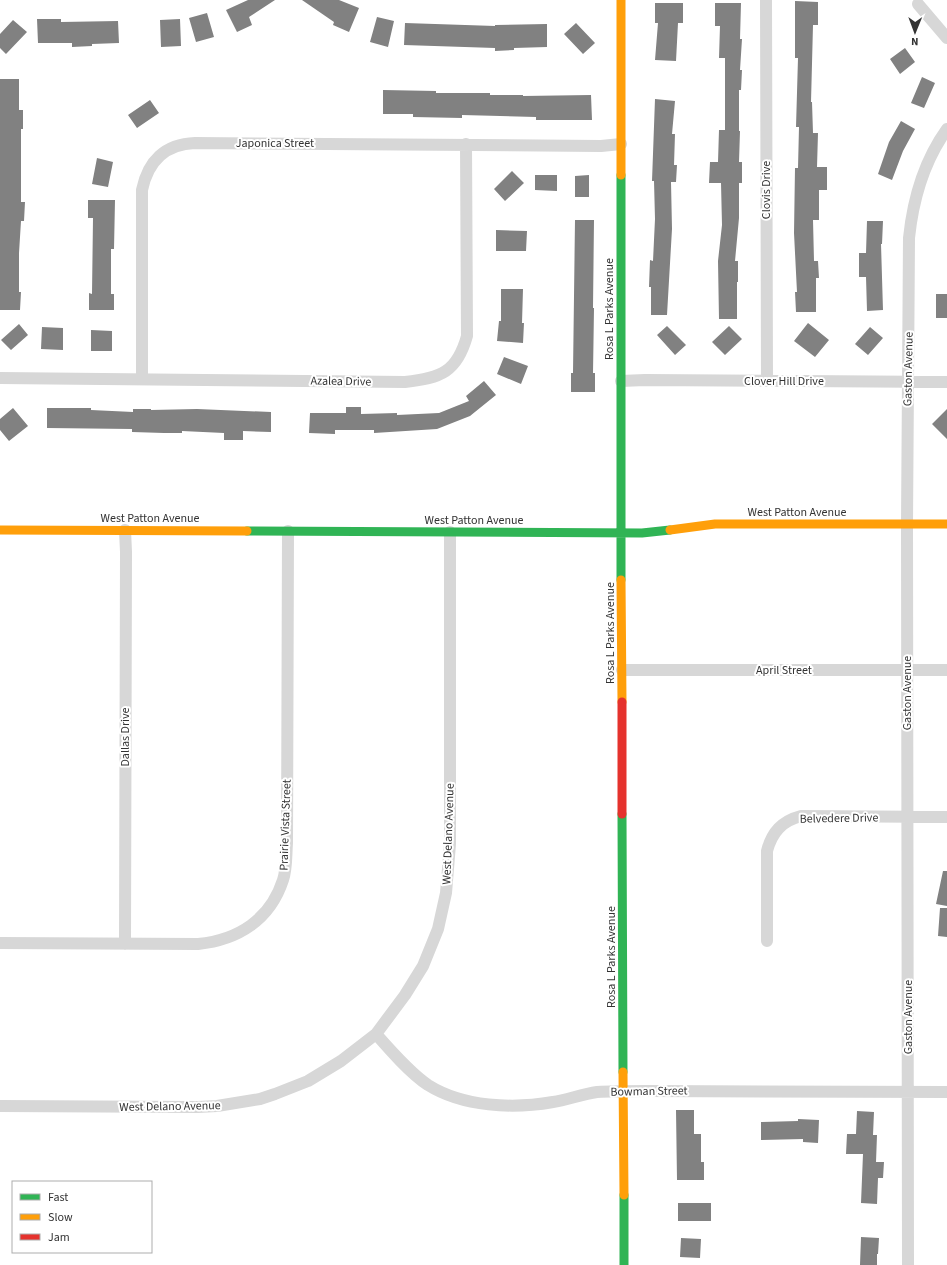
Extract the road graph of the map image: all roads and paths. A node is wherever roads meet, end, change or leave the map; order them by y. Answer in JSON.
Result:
{"nodes":[{"id":1,"x":621,"y":0,"type":"edge"},
{"id":2,"x":766,"y":0,"type":"edge"},
{"id":3,"x":918,"y":4,"type":"dead end"},
{"id":4,"x":947,"y":38,"type":"edge"},
{"id":5,"x":947,"y":129,"type":"edge"},
{"id":6,"x":466,"y":144,"type":"junction"},
{"id":7,"x":621,"y":144,"type":"junction"},
{"id":8,"x":0,"y":378,"type":"edge"},
{"id":9,"x":142,"y":378,"type":"junction"},
{"id":10,"x":621,"y":381,"type":"junction"},
{"id":11,"x":767,"y":381,"type":"junction"},
{"id":12,"x":908,"y":382,"type":"junction"},
{"id":13,"x":947,"y":382,"type":"edge"},
{"id":14,"x":907,"y":524,"type":"junction"},
{"id":15,"x":947,"y":524,"type":"edge"},
{"id":16,"x":0,"y":530,"type":"edge"},
{"id":17,"x":125,"y":530,"type":"junction"},
{"id":18,"x":288,"y":531,"type":"junction"},
{"id":19,"x":450,"y":532,"type":"junction"},
{"id":20,"x":621,"y":533,"type":"junction"},
{"id":21,"x":622,"y":670,"type":"junction"},
{"id":22,"x":907,"y":670,"type":"junction"},
{"id":23,"x":947,"y":670,"type":"edge"},
{"id":24,"x":907,"y":817,"type":"junction"},
{"id":25,"x":947,"y":817,"type":"edge"},
{"id":26,"x":767,"y":941,"type":"dead end"},
{"id":27,"x":0,"y":944,"type":"edge"},
{"id":28,"x":125,"y":944,"type":"junction"},
{"id":29,"x":376,"y":1034,"type":"junction"},
{"id":30,"x":623,"y":1092,"type":"junction"},
{"id":31,"x":908,"y":1092,"type":"junction"},
{"id":32,"x":947,"y":1092,"type":"edge"},
{"id":33,"x":0,"y":1106,"type":"edge"},
{"id":34,"x":624,"y":1265,"type":"edge"},
{"id":35,"x":908,"y":1265,"type":"edge"}],
"edges":[{"from":1,"to":7,"type":"street","name":"Rosa L Parks Avenue"},
{"from":2,"to":11,"type":"street","name":"Clovis Drive"},
{"from":3,"to":4,"type":"street"},
{"from":5,"to":12,"type":"street","name":"Gaston Avenue"},
{"from":6,"to":7,"type":"street","name":"Japonica Street"},
{"from":6,"to":9,"type":"street","name":"Japonica Street"},
{"from":6,"to":9,"type":"street","name":"Azalea Drive"},
{"from":7,"to":10,"type":"street","name":"Rosa L Parks Avenue"},
{"from":8,"to":9,"type":"street","name":"Azalea Drive"},
{"from":10,"to":11,"type":"street","name":"Clover Hill Drive"},
{"from":10,"to":20,"type":"street","name":"Rosa L Parks Avenue"},
{"from":11,"to":12,"type":"street","name":"Clover Hill Drive"},
{"from":12,"to":13,"type":"street","name":"Clover Hill Drive"},
{"from":12,"to":14,"type":"street","name":"Gaston Avenue"},
{"from":14,"to":15,"type":"street","name":"West Patton Avenue"},
{"from":14,"to":20,"type":"street","name":"West Patton Avenue"},
{"from":14,"to":22,"type":"street","name":"Gaston Avenue"},
{"from":16,"to":17,"type":"street","name":"West Patton Avenue"},
{"from":17,"to":18,"type":"street","name":"West Patton Avenue"},
{"from":17,"to":28,"type":"street","name":"Dallas Drive"},
{"from":18,"to":19,"type":"street","name":"West Patton Avenue"},
{"from":18,"to":28,"type":"street","name":"Prairie Vista Street"},
{"from":19,"to":20,"type":"street","name":"West Patton Avenue"},
{"from":19,"to":29,"type":"street","name":"West Delano Avenue"},
{"from":20,"to":21,"type":"street","name":"Rosa L Parks Avenue"},
{"from":21,"to":22,"type":"street","name":"April Street"},
{"from":21,"to":30,"type":"street","name":"Rosa L Parks Avenue"},
{"from":22,"to":23,"type":"street","name":"April Street"},
{"from":22,"to":24,"type":"street","name":"Gaston Avenue"},
{"from":24,"to":25,"type":"street","name":"Belvedere Drive"},
{"from":24,"to":26,"type":"street","name":"Belvedere Drive"},
{"from":24,"to":31,"type":"street","name":"Gaston Avenue"},
{"from":27,"to":28,"type":"street","name":"Prairie Vista Street"},
{"from":29,"to":30,"type":"street","name":"Bowman Street"},
{"from":29,"to":33,"type":"street","name":"West Delano Avenue"},
{"from":30,"to":31,"type":"street","name":"Bowman Street"},
{"from":30,"to":34,"type":"street","name":"Rosa L Parks Avenue"},
{"from":31,"to":32,"type":"street","name":"Bowman Street"},
{"from":31,"to":35,"type":"street","name":"Gaston Avenue"}]}
